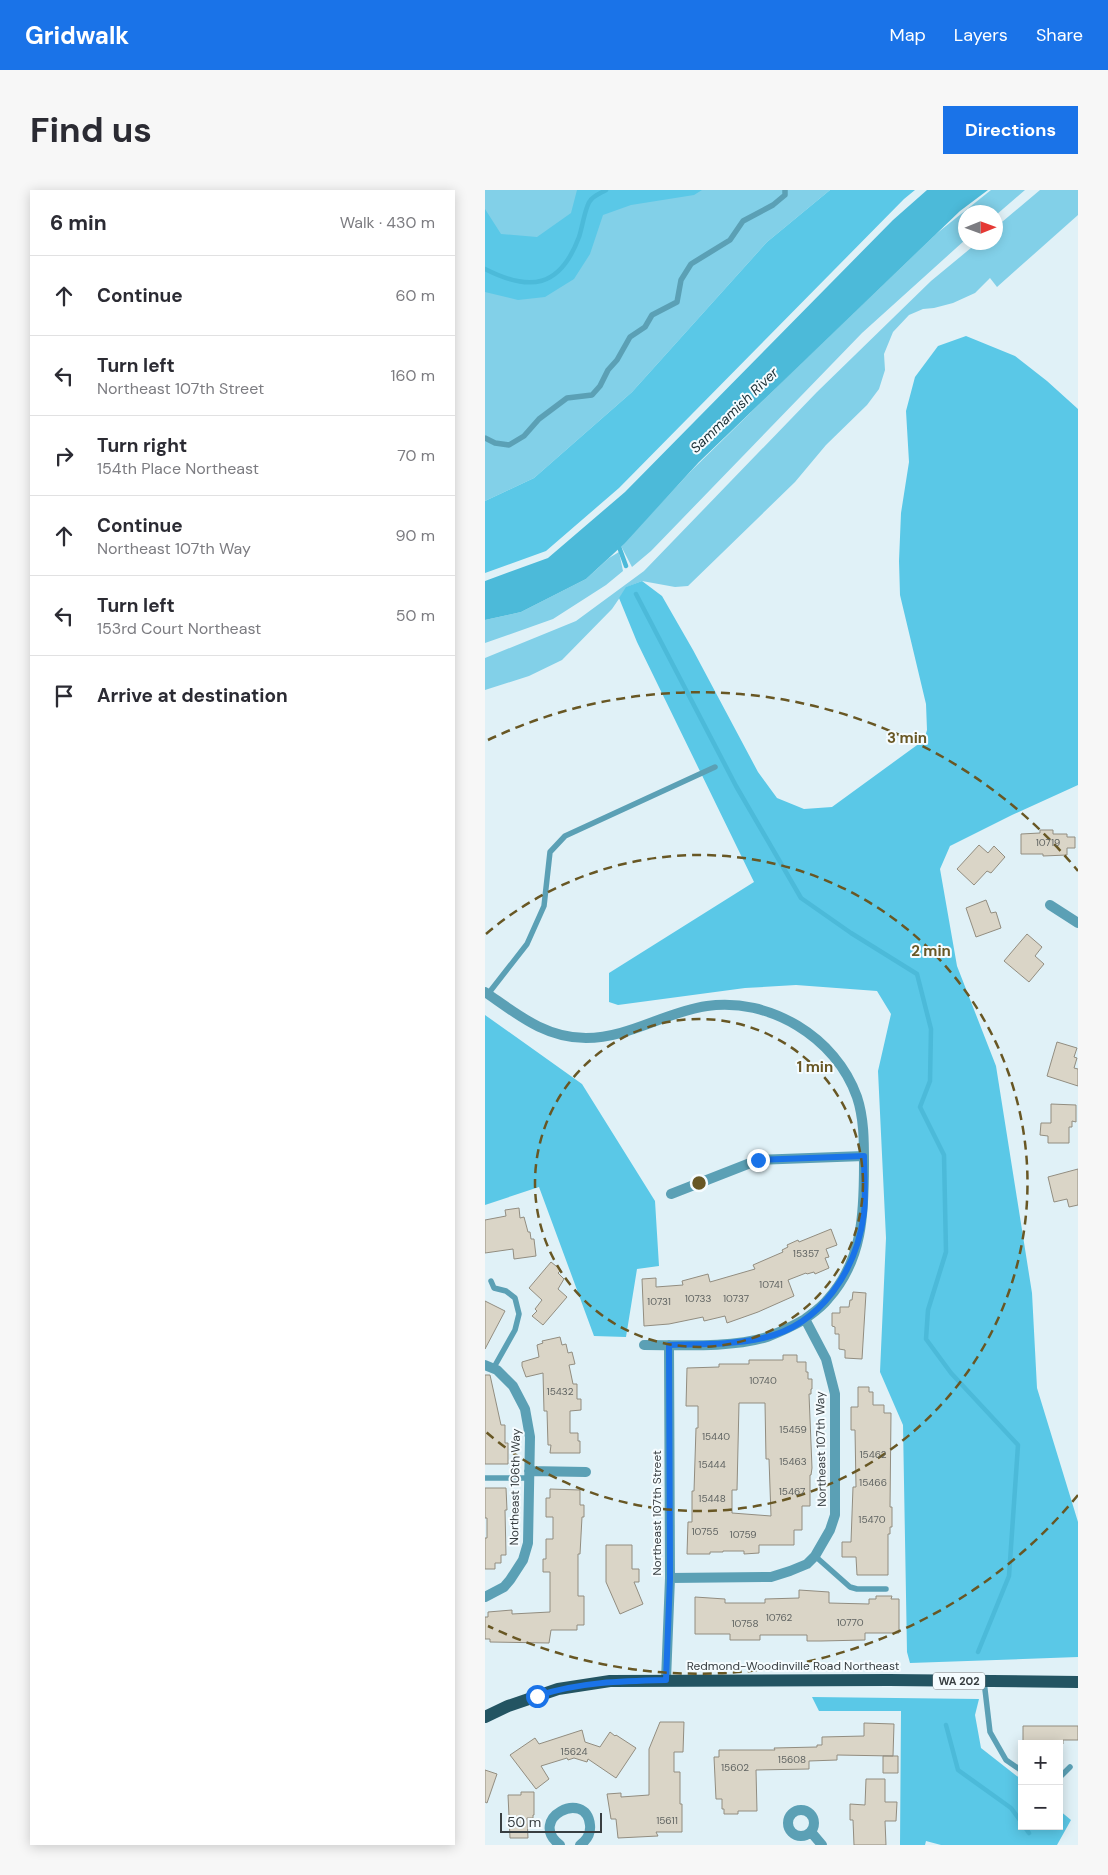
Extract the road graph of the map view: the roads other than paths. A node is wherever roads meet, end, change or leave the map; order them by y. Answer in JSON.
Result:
{"nodes":[{"id":1,"x":785,"y":190,"type":"edge"},
{"id":2,"x":485,"y":438,"type":"edge"},
{"id":3,"x":715,"y":767,"type":"dead end"},
{"id":4,"x":1051,"y":905,"type":"dead end"},
{"id":5,"x":1078,"y":923,"type":"edge"},
{"id":6,"x":486,"y":993,"type":"edge"},
{"id":7,"x":864,"y":1156,"type":"junction"},
{"id":8,"x":671,"y":1194,"type":"dead end"},
{"id":9,"x":491,"y":1281,"type":"dead end"},
{"id":10,"x":805,"y":1319,"type":"junction"},
{"id":11,"x":644,"y":1345,"type":"dead end"},
{"id":12,"x":669,"y":1345,"type":"junction"},
{"id":13,"x":492,"y":1368,"type":"edge"},
{"id":14,"x":586,"y":1472,"type":"dead end"},
{"id":15,"x":529,"y":1475,"type":"junction"},
{"id":16,"x":485,"y":1478,"type":"edge"},
{"id":17,"x":815,"y":1556,"type":"junction"},
{"id":18,"x":670,"y":1578,"type":"junction"},
{"id":19,"x":886,"y":1589,"type":"dead end"},
{"id":20,"x":485,"y":1597,"type":"edge"},
{"id":21,"x":666,"y":1680,"type":"junction"},
{"id":22,"x":984,"y":1681,"type":"junction"},
{"id":23,"x":1078,"y":1682,"type":"edge"},
{"id":24,"x":485,"y":1717,"type":"edge"},
{"id":25,"x":1070,"y":1767,"type":"dead end"},
{"id":26,"x":1018,"y":1768,"type":"edge"},
{"id":27,"x":1063,"y":1774,"type":"edge"},
{"id":28,"x":811,"y":1832,"type":"dead end"},
{"id":29,"x":560,"y":1845,"type":"edge"},
{"id":30,"x":580,"y":1845,"type":"edge"},
{"id":31,"x":822,"y":1845,"type":"edge"}],
"edges":[{"from":1,"to":2,"type":"lane"},
{"from":3,"to":6,"type":"lane"},
{"from":4,"to":5,"type":"street"},
{"from":6,"to":7,"type":"street"},
{"from":7,"to":8,"type":"street"},
{"from":7,"to":10,"type":"street"},
{"from":9,"to":13,"type":"lane"},
{"from":10,"to":12,"type":"street"},
{"from":10,"to":17,"type":"street","name":"Northeast 107th Way"},
{"from":11,"to":12,"type":"street"},
{"from":12,"to":18,"type":"street","name":"Northeast 107th Street"},
{"from":13,"to":15,"type":"street","name":"Northeast 106th Way"},
{"from":14,"to":15,"type":"street"},
{"from":15,"to":16,"type":"lane"},
{"from":15,"to":20,"type":"street","name":"Northeast 106th Way"},
{"from":17,"to":18,"type":"street"},
{"from":17,"to":19,"type":"lane"},
{"from":18,"to":21,"type":"street","name":"Northeast 107th Street"},
{"from":21,"to":22,"type":"main road","name":"Redmond-Woodinville Road Northeast","number":"WA 202"},
{"from":21,"to":24,"type":"main road","name":"Redmond-Woodinville Road Northeast","number":"WA 202"},
{"from":22,"to":23,"type":"main road","name":"Redmond-Woodinville Road Northeast","number":"WA 202"},
{"from":22,"to":26,"type":"lane"},
{"from":25,"to":27,"type":"lane"},
{"from":28,"to":31,"type":"street"},
{"from":29,"to":30,"type":"street"}]}
